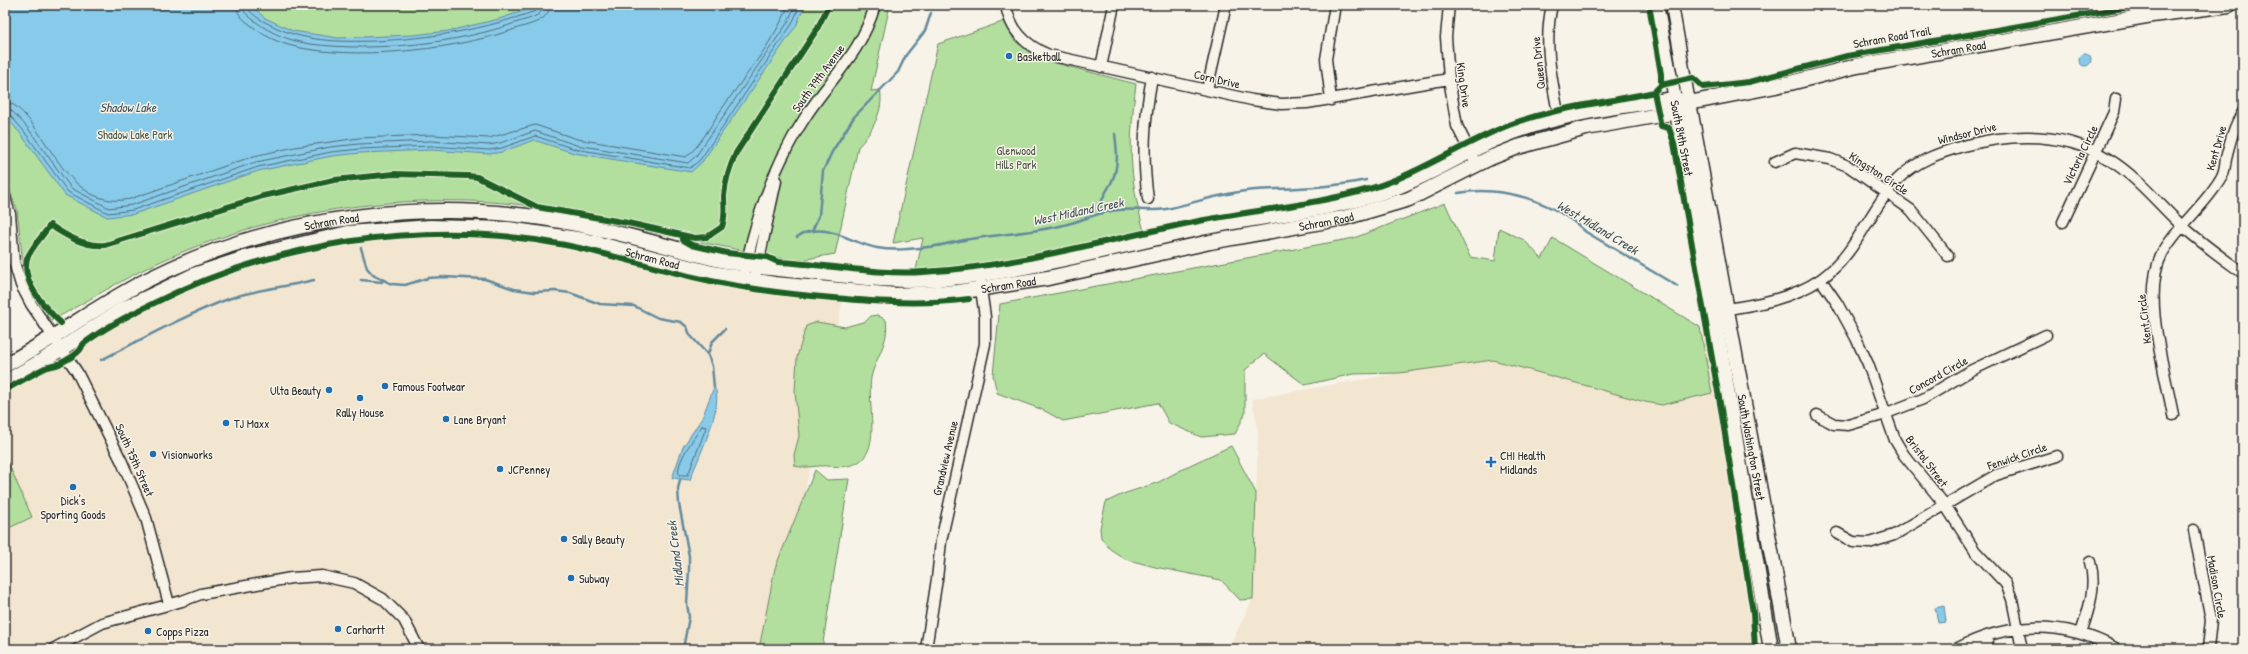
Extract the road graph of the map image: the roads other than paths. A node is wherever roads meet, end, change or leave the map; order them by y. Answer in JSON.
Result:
{"nodes":[{"id":1,"x":875,"y":5,"type":"edge"},
{"id":2,"x":1006,"y":5,"type":"edge"},
{"id":3,"x":1114,"y":5,"type":"edge"},
{"id":4,"x":1226,"y":5,"type":"edge"},
{"id":5,"x":1335,"y":5,"type":"edge"},
{"id":6,"x":1450,"y":5,"type":"edge"},
{"id":7,"x":1552,"y":5,"type":"edge"},
{"id":8,"x":1657,"y":5,"type":"edge"},
{"id":9,"x":1672,"y":5,"type":"edge"},
{"id":10,"x":2228,"y":5,"type":"edge"},
{"id":11,"x":1101,"y":67,"type":"junction"},
{"id":12,"x":1152,"y":78,"type":"junction"},
{"id":13,"x":1449,"y":79,"type":"junction"},
{"id":14,"x":1207,"y":90,"type":"junction"},
{"id":15,"x":2116,"y":99,"type":"dead end"},
{"id":16,"x":1331,"y":100,"type":"junction"},
{"id":17,"x":1689,"y":103,"type":"junction"},
{"id":18,"x":1676,"y":106,"type":"junction"},
{"id":19,"x":2243,"y":112,"type":"edge"},
{"id":20,"x":1559,"y":118,"type":"junction"},
{"id":21,"x":1470,"y":152,"type":"junction"},
{"id":22,"x":2095,"y":152,"type":"junction"},
{"id":23,"x":1774,"y":162,"type":"dead end"},
{"id":24,"x":1477,"y":165,"type":"junction"},
{"id":25,"x":1887,"y":192,"type":"junction"},
{"id":26,"x":5,"y":198,"type":"edge"},
{"id":27,"x":1148,"y":199,"type":"dead end"},
{"id":28,"x":2063,"y":222,"type":"dead end"},
{"id":29,"x":2183,"y":227,"type":"junction"},
{"id":30,"x":1709,"y":247,"type":"junction"},
{"id":31,"x":1948,"y":256,"type":"dead end"},
{"id":32,"x":752,"y":266,"type":"junction"},
{"id":33,"x":2243,"y":273,"type":"edge"},
{"id":34,"x":979,"y":274,"type":"junction"},
{"id":35,"x":749,"y":280,"type":"junction"},
{"id":36,"x":1821,"y":280,"type":"junction"},
{"id":37,"x":981,"y":289,"type":"junction"},
{"id":38,"x":1720,"y":310,"type":"junction"},
{"id":39,"x":2046,"y":335,"type":"dead end"},
{"id":40,"x":54,"y":336,"type":"junction"},
{"id":41,"x":62,"y":348,"type":"junction"},
{"id":42,"x":5,"y":365,"type":"edge"},
{"id":43,"x":5,"y":382,"type":"edge"},
{"id":44,"x":1884,"y":414,"type":"junction"},
{"id":45,"x":1817,"y":415,"type":"dead end"},
{"id":46,"x":2173,"y":415,"type":"dead end"},
{"id":47,"x":2057,"y":456,"type":"dead end"},
{"id":48,"x":1945,"y":506,"type":"junction"},
{"id":49,"x":2194,"y":530,"type":"dead end"},
{"id":50,"x":1837,"y":533,"type":"dead end"},
{"id":51,"x":2090,"y":562,"type":"dead end"},
{"id":52,"x":169,"y":604,"type":"junction"},
{"id":53,"x":2018,"y":629,"type":"junction"},
{"id":54,"x":2081,"y":633,"type":"junction"},
{"id":55,"x":77,"y":636,"type":"junction"},
{"id":56,"x":53,"y":649,"type":"edge"},
{"id":57,"x":59,"y":649,"type":"edge"},
{"id":58,"x":419,"y":649,"type":"edge"},
{"id":59,"x":926,"y":649,"type":"edge"},
{"id":60,"x":1771,"y":649,"type":"edge"},
{"id":61,"x":1789,"y":649,"type":"edge"},
{"id":62,"x":1956,"y":649,"type":"edge"},
{"id":63,"x":1974,"y":649,"type":"edge"},
{"id":64,"x":2022,"y":649,"type":"edge"},
{"id":65,"x":2116,"y":649,"type":"edge"},
{"id":66,"x":2208,"y":649,"type":"edge"}],
"edges":[{"from":1,"to":32,"type":"street","name":"South 79th Avenue"},
{"from":2,"to":11,"type":"street","name":"Corn Drive"},
{"from":3,"to":11,"type":"street"},
{"from":4,"to":14,"type":"street"},
{"from":5,"to":16,"type":"street"},
{"from":6,"to":13,"type":"street","name":"King Drive"},
{"from":7,"to":20,"type":"street","name":"Queen Drive"},
{"from":8,"to":18,"type":"street","name":"South 84th Street"},
{"from":9,"to":17,"type":"street","name":"South 84th Street"},
{"from":10,"to":17,"type":"main road","name":"Schram Road"},
{"from":11,"to":12,"type":"street","name":"Corn Drive"},
{"from":12,"to":14,"type":"street","name":"Corn Drive"},
{"from":12,"to":27,"type":"street"},
{"from":13,"to":16,"type":"street","name":"Corn Drive"},
{"from":13,"to":21,"type":"street","name":"King Drive"},
{"from":14,"to":16,"type":"street","name":"Corn Drive"},
{"from":15,"to":22,"type":"street","name":"Victoria Circle"},
{"from":17,"to":18,"type":"main road","name":"Schram Road"},
{"from":17,"to":30,"type":"main road","name":"South 84th Street"},
{"from":18,"to":20,"type":"main road","name":"Schram Road"},
{"from":18,"to":24,"type":"main road","name":"Schram Road"},
{"from":18,"to":30,"type":"main road","name":"South 84th Street"},
{"from":19,"to":29,"type":"street","name":"Kent Drive"},
{"from":20,"to":21,"type":"main road","name":"Schram Road"},
{"from":21,"to":24,"type":"street","name":"King Drive"},
{"from":21,"to":34,"type":"main road","name":"Schram Road"},
{"from":22,"to":25,"type":"street","name":"Windsor Drive"},
{"from":22,"to":28,"type":"street","name":"Victoria Circle"},
{"from":22,"to":29,"type":"street","name":"Windsor Drive"},
{"from":23,"to":25,"type":"street","name":"Kingston Circle"},
{"from":24,"to":37,"type":"main road","name":"Schram Road"},
{"from":25,"to":31,"type":"street","name":"Kingston Circle"},
{"from":25,"to":36,"type":"street","name":"Windsor Drive"},
{"from":26,"to":40,"type":"street","name":"South 75th Street"},
{"from":29,"to":33,"type":"street","name":"Windsor Drive"},
{"from":29,"to":46,"type":"street","name":"Kent Circle"},
{"from":30,"to":38,"type":"main road","name":"South Washington Street"},
{"from":32,"to":34,"type":"main road","name":"Schram Road"},
{"from":32,"to":35,"type":"street","name":"South 79th Avenue"},
{"from":32,"to":40,"type":"main road","name":"Schram Road"},
{"from":34,"to":37,"type":"street","name":"Grandview Avenue"},
{"from":35,"to":37,"type":"main road","name":"Schram Road"},
{"from":35,"to":41,"type":"main road","name":"Schram Road"},
{"from":36,"to":38,"type":"street","name":"Windsor Drive"},
{"from":36,"to":44,"type":"street","name":"Bristol Street"},
{"from":37,"to":59,"type":"street","name":"Grandview Avenue"},
{"from":38,"to":60,"type":"main road","name":"South Washington Street"},
{"from":38,"to":61,"type":"main road","name":"South Washington Street"},
{"from":39,"to":44,"type":"street","name":"Concord Circle"},
{"from":40,"to":41,"type":"street","name":"South 75th Street"},
{"from":40,"to":42,"type":"main road","name":"Schram Road"},
{"from":41,"to":43,"type":"main road","name":"Schram Road"},
{"from":41,"to":52,"type":"street","name":"South 75th Street"},
{"from":44,"to":45,"type":"street","name":"Concord Circle"},
{"from":44,"to":48,"type":"street","name":"Bristol Street"},
{"from":47,"to":48,"type":"street","name":"Fenwick Circle"},
{"from":48,"to":50,"type":"street","name":"Fenwick Circle"},
{"from":48,"to":53,"type":"street","name":"Bristol Street"},
{"from":49,"to":66,"type":"street","name":"Madison Circle"},
{"from":51,"to":54,"type":"street"},
{"from":52,"to":55,"type":"street"},
{"from":52,"to":58,"type":"street"},
{"from":53,"to":54,"type":"street"},
{"from":53,"to":62,"type":"street"},
{"from":53,"to":63,"type":"street"},
{"from":53,"to":64,"type":"street","name":"Bristol Street"},
{"from":54,"to":65,"type":"street"},
{"from":55,"to":56,"type":"street"},
{"from":55,"to":57,"type":"street"}]}
